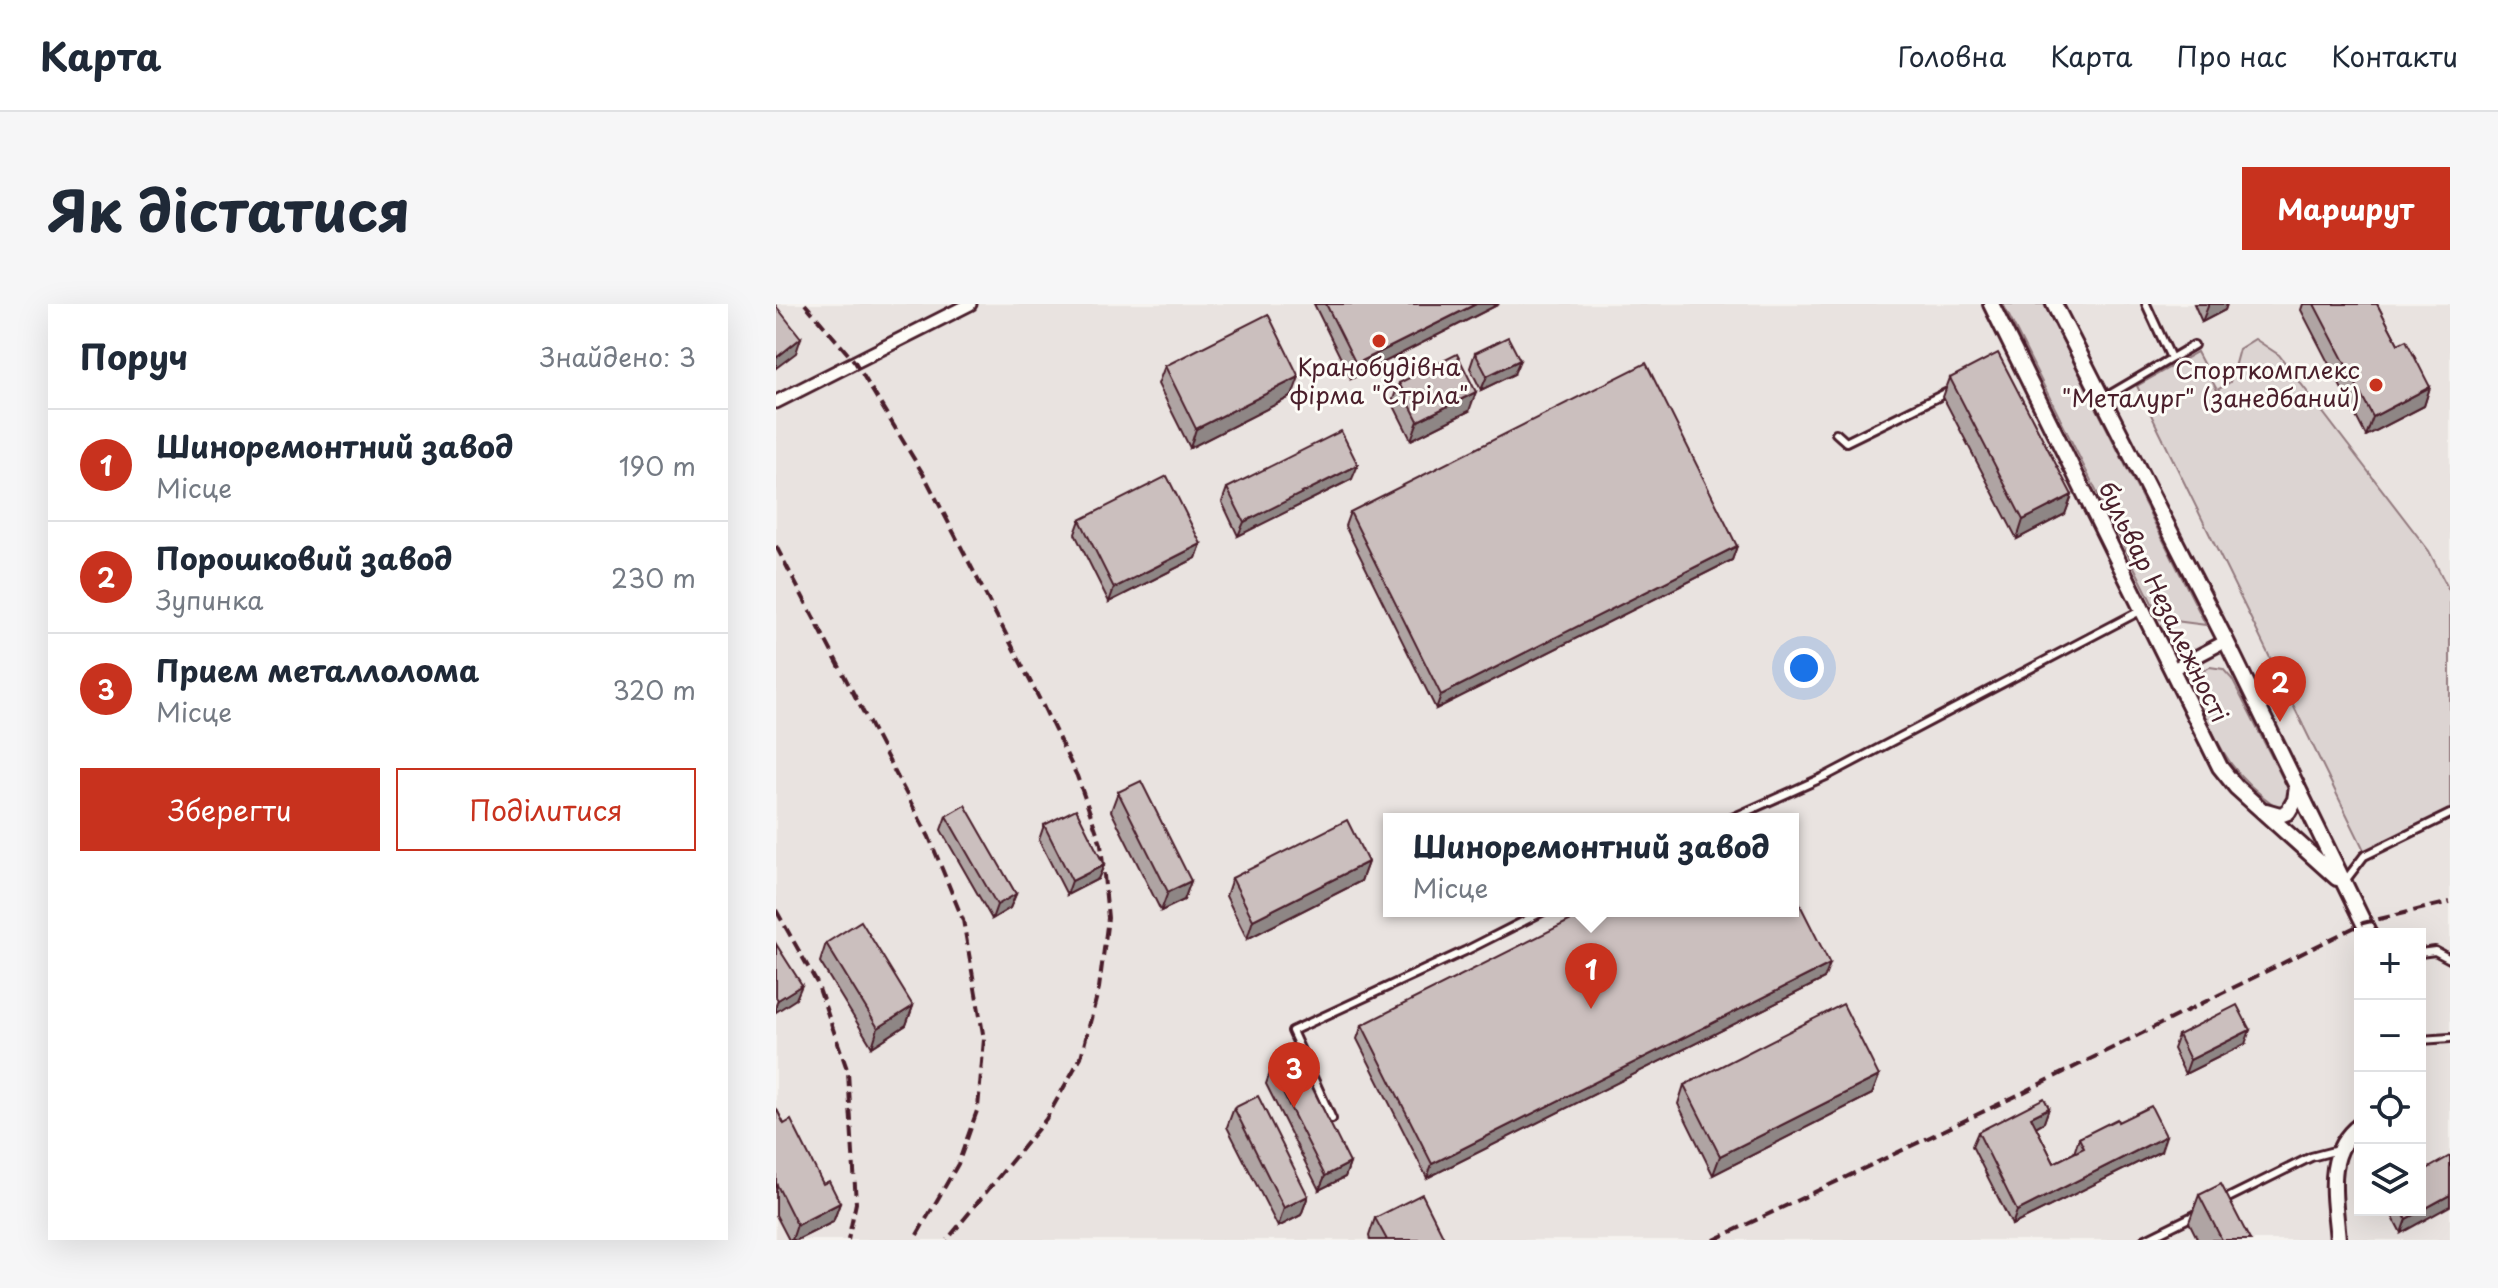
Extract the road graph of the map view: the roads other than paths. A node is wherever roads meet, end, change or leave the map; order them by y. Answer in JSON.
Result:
{"nodes":[{"id":1,"x":970,"y":304,"type":"edge"},
{"id":2,"x":1991,"y":304,"type":"edge"},
{"id":3,"x":2054,"y":304,"type":"edge"},
{"id":4,"x":2146,"y":304,"type":"edge"},
{"id":5,"x":2194,"y":345,"type":"dead end"},
{"id":6,"x":2018,"y":358,"type":"junction"},
{"id":7,"x":2171,"y":358,"type":"junction"},
{"id":8,"x":2004,"y":365,"type":"edge"},
{"id":9,"x":1960,"y":386,"type":"edge"},
{"id":10,"x":2102,"y":399,"type":"junction"},
{"id":11,"x":776,"y":402,"type":"edge"},
{"id":12,"x":1836,"y":433,"type":"dead end"},
{"id":13,"x":2144,"y":609,"type":"junction"},
{"id":14,"x":2226,"y":641,"type":"junction"},
{"id":15,"x":2173,"y":669,"type":"junction"},
{"id":16,"x":2297,"y":786,"type":"junction"},
{"id":17,"x":2261,"y":810,"type":"junction"},
{"id":18,"x":1743,"y":813,"type":"edge"},
{"id":19,"x":2450,"y":814,"type":"edge"},
{"id":20,"x":2343,"y":883,"type":"junction"},
{"id":21,"x":1532,"y":917,"type":"edge"},
{"id":22,"x":2366,"y":928,"type":"edge"},
{"id":23,"x":2426,"y":952,"type":"edge"},
{"id":24,"x":2450,"y":959,"type":"edge"},
{"id":25,"x":2450,"y":1038,"type":"edge"},
{"id":26,"x":2426,"y":1040,"type":"edge"},
{"id":27,"x":1332,"y":1119,"type":"edge"},
{"id":28,"x":2354,"y":1130,"type":"edge"},
{"id":29,"x":2338,"y":1150,"type":"junction"},
{"id":30,"x":2215,"y":1204,"type":"edge"},
{"id":31,"x":2202,"y":1211,"type":"edge"},
{"id":32,"x":2144,"y":1240,"type":"edge"},
{"id":33,"x":2338,"y":1240,"type":"edge"}],
"edges":[{"from":1,"to":11,"type":"street"},
{"from":2,"to":6,"type":"street","name":"бульвар Незалежності"},
{"from":3,"to":10,"type":"street","name":"бульвар Незалежності"},
{"from":4,"to":7,"type":"lane"},
{"from":5,"to":7,"type":"lane"},
{"from":6,"to":8,"type":"lane"},
{"from":6,"to":13,"type":"street","name":"бульвар Незалежності"},
{"from":7,"to":10,"type":"lane"},
{"from":9,"to":12,"type":"lane"},
{"from":10,"to":14,"type":"street","name":"бульвар Незалежності"},
{"from":13,"to":15,"type":"street","name":"бульвар Незалежності"},
{"from":13,"to":18,"type":"lane"},
{"from":14,"to":15,"type":"street"},
{"from":14,"to":16,"type":"street","name":"бульвар Незалежності"},
{"from":15,"to":17,"type":"street","name":"бульвар Незалежності"},
{"from":16,"to":17,"type":"street"},
{"from":16,"to":20,"type":"street","name":"бульвар Незалежності"},
{"from":17,"to":20,"type":"street","name":"бульвар Незалежності"},
{"from":19,"to":20,"type":"lane"},
{"from":20,"to":22,"type":"street","name":"бульвар Незалежності"},
{"from":21,"to":27,"type":"lane"},
{"from":23,"to":24,"type":"lane"},
{"from":25,"to":26,"type":"lane"},
{"from":28,"to":29,"type":"street"},
{"from":29,"to":30,"type":"lane"},
{"from":29,"to":33,"type":"street"},
{"from":31,"to":32,"type":"lane"}]}
